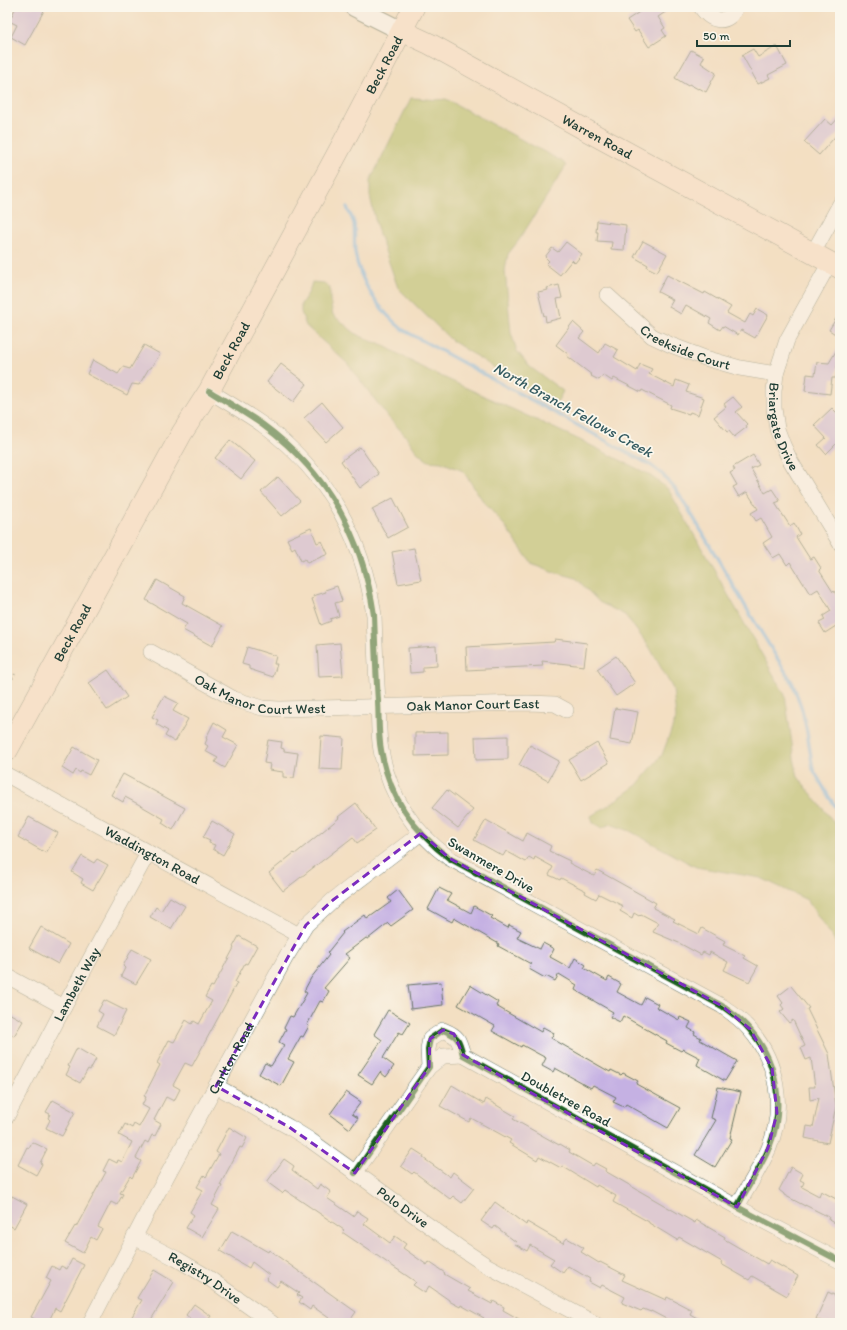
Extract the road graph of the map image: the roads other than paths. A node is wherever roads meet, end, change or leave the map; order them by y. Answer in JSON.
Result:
{"nodes":[{"id":1,"x":354,"y":7,"type":"edge"},
{"id":2,"x":414,"y":7,"type":"edge"},
{"id":3,"x":702,"y":7,"type":"edge"},
{"id":4,"x":736,"y":7,"type":"edge"},
{"id":5,"x":402,"y":31,"type":"junction"},
{"id":6,"x":840,"y":204,"type":"edge"},
{"id":7,"x":832,"y":261,"type":"edge"},
{"id":8,"x":607,"y":295,"type":"dead end"},
{"id":9,"x":776,"y":374,"type":"junction"},
{"id":10,"x":209,"y":391,"type":"junction"},
{"id":11,"x":840,"y":543,"type":"edge"},
{"id":12,"x":151,"y":652,"type":"dead end"},
{"id":13,"x":378,"y":706,"type":"junction"},
{"id":14,"x":566,"y":710,"type":"dead end"},
{"id":15,"x":7,"y":751,"type":"edge"},
{"id":16,"x":7,"y":775,"type":"edge"},
{"id":17,"x":421,"y":833,"type":"junction"},
{"id":18,"x":148,"y":853,"type":"junction"},
{"id":19,"x":299,"y":935,"type":"junction"},
{"id":20,"x":7,"y":976,"type":"edge"},
{"id":21,"x":64,"y":1007,"type":"junction"},
{"id":22,"x":463,"y":1054,"type":"junction"},
{"id":23,"x":429,"y":1067,"type":"junction"},
{"id":24,"x":216,"y":1086,"type":"junction"},
{"id":25,"x":7,"y":1116,"type":"edge"},
{"id":26,"x":355,"y":1173,"type":"junction"},
{"id":27,"x":737,"y":1207,"type":"junction"},
{"id":28,"x":134,"y":1237,"type":"junction"},
{"id":29,"x":840,"y":1261,"type":"edge"},
{"id":30,"x":90,"y":1323,"type":"edge"},
{"id":31,"x":272,"y":1323,"type":"edge"},
{"id":32,"x":594,"y":1323,"type":"edge"}],
"edges":[{"from":1,"to":5,"type":"street","name":"Warren Road"},
{"from":2,"to":5,"type":"main road","name":"Beck Road"},
{"from":3,"to":4,"type":"street"},
{"from":5,"to":7,"type":"main road","name":"Warren Road"},
{"from":5,"to":10,"type":"main road","name":"Beck Road"},
{"from":6,"to":7,"type":"street","name":"Briargate Drive"},
{"from":7,"to":9,"type":"street","name":"Briargate Drive"},
{"from":8,"to":9,"type":"street","name":"Creekside Court"},
{"from":9,"to":11,"type":"street","name":"Briargate Drive"},
{"from":10,"to":13,"type":"street","name":"Swanmere Drive"},
{"from":10,"to":15,"type":"main road","name":"Beck Road"},
{"from":12,"to":13,"type":"street","name":"Oak Manor Court West"},
{"from":13,"to":14,"type":"street","name":"Oak Manor Court East"},
{"from":13,"to":17,"type":"street","name":"Swanmere Drive"},
{"from":16,"to":18,"type":"street","name":"Waddington Road"},
{"from":17,"to":19,"type":"street","name":"Carlton Road"},
{"from":17,"to":27,"type":"street","name":"Swanmere Drive"},
{"from":18,"to":19,"type":"street","name":"Waddington Road"},
{"from":18,"to":21,"type":"street","name":"Lambeth Way"},
{"from":19,"to":24,"type":"street","name":"Carlton Road"},
{"from":20,"to":21,"type":"street"},
{"from":21,"to":25,"type":"street","name":"Lambeth Way"},
{"from":22,"to":23,"type":"street"},
{"from":22,"to":23,"type":"street"},
{"from":22,"to":27,"type":"street","name":"Doubletree Road"},
{"from":23,"to":26,"type":"street"},
{"from":24,"to":26,"type":"street","name":"Polo Drive"},
{"from":24,"to":28,"type":"street","name":"Carlton Road"},
{"from":26,"to":32,"type":"street","name":"Polo Drive"},
{"from":27,"to":29,"type":"street","name":"Doubletree Road"},
{"from":28,"to":30,"type":"street","name":"Carlton Road"},
{"from":28,"to":31,"type":"street","name":"Registry Drive"}]}
